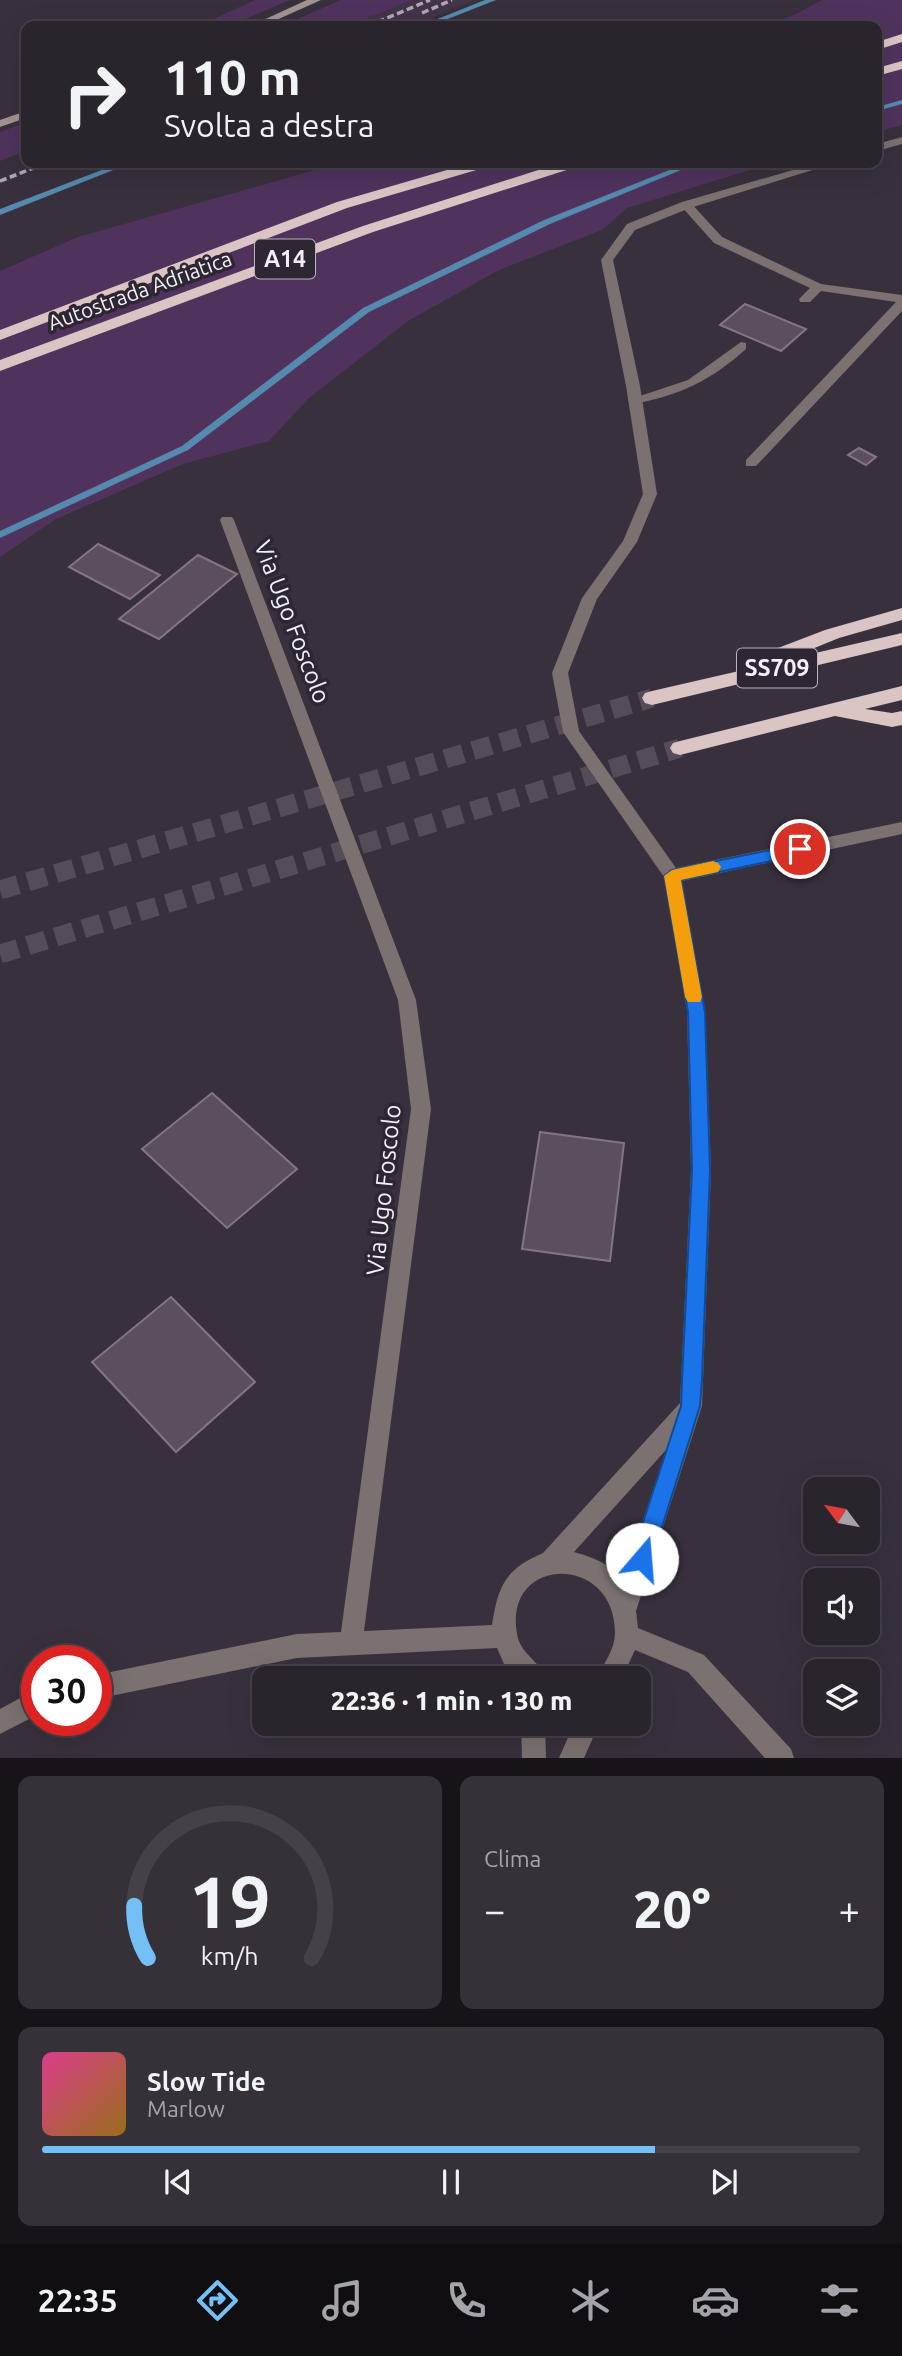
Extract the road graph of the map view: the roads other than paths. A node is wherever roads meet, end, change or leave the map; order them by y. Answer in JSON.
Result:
{"nodes":[{"id":1,"x":316,"y":0,"type":"edge"},
{"id":2,"x":267,"y":21,"type":"edge"},
{"id":3,"x":902,"y":38,"type":"edge"},
{"id":4,"x":882,"y":44,"type":"edge"},
{"id":5,"x":902,"y":65,"type":"edge"},
{"id":6,"x":882,"y":71,"type":"edge"},
{"id":7,"x":21,"y":116,"type":"edge"},
{"id":8,"x":0,"y":124,"type":"edge"},
{"id":9,"x":902,"y":141,"type":"edge"},
{"id":10,"x":882,"y":147,"type":"edge"},
{"id":11,"x":468,"y":168,"type":"edge"},
{"id":12,"x":558,"y":168,"type":"edge"},
{"id":13,"x":813,"y":168,"type":"edge"},
{"id":14,"x":686,"y":205,"type":"junction"},
{"id":15,"x":818,"y":287,"type":"junction"},
{"id":16,"x":805,"y":299,"type":"dead end"},
{"id":17,"x":902,"y":301,"type":"edge"},
{"id":18,"x":0,"y":335,"type":"edge"},
{"id":19,"x":741,"y":346,"type":"dead end"},
{"id":20,"x":0,"y":366,"type":"edge"},
{"id":21,"x":635,"y":400,"type":"junction"},
{"id":22,"x":751,"y":463,"type":"dead end"},
{"id":23,"x":227,"y":520,"type":"dead end"},
{"id":24,"x":902,"y":614,"type":"edge"},
{"id":25,"x":902,"y":639,"type":"edge"},
{"id":26,"x":705,"y":685,"type":"junction"},
{"id":27,"x":902,"y":693,"type":"edge"},
{"id":28,"x":652,"y":698,"type":"tunnel mouth"},
{"id":29,"x":834,"y":711,"type":"junction"},
{"id":30,"x":902,"y":718,"type":"edge"},
{"id":31,"x":680,"y":748,"type":"tunnel mouth"},
{"id":32,"x":902,"y":828,"type":"edge"},
{"id":33,"x":672,"y":876,"type":"junction"},
{"id":34,"x":691,"y":1406,"type":"junction"},
{"id":35,"x":550,"y":1562,"type":"junction"},
{"id":36,"x":625,"y":1609,"type":"junction"},
{"id":37,"x":627,"y":1635,"type":"junction"},
{"id":38,"x":504,"y":1636,"type":"junction"},
{"id":39,"x":351,"y":1643,"type":"junction"},
{"id":40,"x":519,"y":1666,"type":"edge"},
{"id":41,"x":615,"y":1666,"type":"edge"},
{"id":42,"x":112,"y":1684,"type":"edge"},
{"id":43,"x":21,"y":1710,"type":"edge"},
{"id":44,"x":0,"y":1722,"type":"edge"},
{"id":45,"x":533,"y":1736,"type":"edge"},
{"id":46,"x":581,"y":1736,"type":"edge"},
{"id":47,"x":534,"y":1758,"type":"edge"},
{"id":48,"x":571,"y":1758,"type":"edge"},
{"id":49,"x":782,"y":1758,"type":"edge"}],
"edges":[{"from":1,"to":2,"type":"main road"},
{"from":3,"to":4,"type":"highway"},
{"from":5,"to":6,"type":"highway"},
{"from":7,"to":8,"type":"main road"},
{"from":9,"to":10,"type":"street"},
{"from":11,"to":18,"type":"highway","name":"Autostrada Adriatica","number":"A14"},
{"from":12,"to":20,"type":"highway","name":"Autostrada Adriatica","number":"A14"},
{"from":13,"to":14,"type":"street"},
{"from":14,"to":15,"type":"street"},
{"from":14,"to":21,"type":"street"},
{"from":15,"to":16,"type":"street"},
{"from":15,"to":17,"type":"street"},
{"from":17,"to":22,"type":"street"},
{"from":19,"to":21,"type":"street"},
{"from":21,"to":33,"type":"street"},
{"from":23,"to":39,"type":"street","name":"Via Ugo Foscolo"},
{"from":24,"to":26,"type":"highway","number":"SS709"},
{"from":25,"to":26,"type":"highway","number":"SS709"},
{"from":26,"to":28,"type":"highway","number":"SS709"},
{"from":27,"to":29,"type":"highway","number":"SS709"},
{"from":29,"to":30,"type":"highway","number":"SS709"},
{"from":29,"to":31,"type":"highway","number":"SS709"},
{"from":32,"to":33,"type":"street"},
{"from":33,"to":34,"type":"street"},
{"from":34,"to":35,"type":"street"},
{"from":34,"to":36,"type":"street"},
{"from":35,"to":36,"type":"street"},
{"from":35,"to":38,"type":"street"},
{"from":36,"to":37,"type":"street"},
{"from":37,"to":41,"type":"street"},
{"from":37,"to":49,"type":"street"},
{"from":38,"to":39,"type":"street"},
{"from":38,"to":40,"type":"street"},
{"from":39,"to":42,"type":"street"},
{"from":43,"to":44,"type":"street"},
{"from":45,"to":47,"type":"street"},
{"from":46,"to":48,"type":"street"}]}
